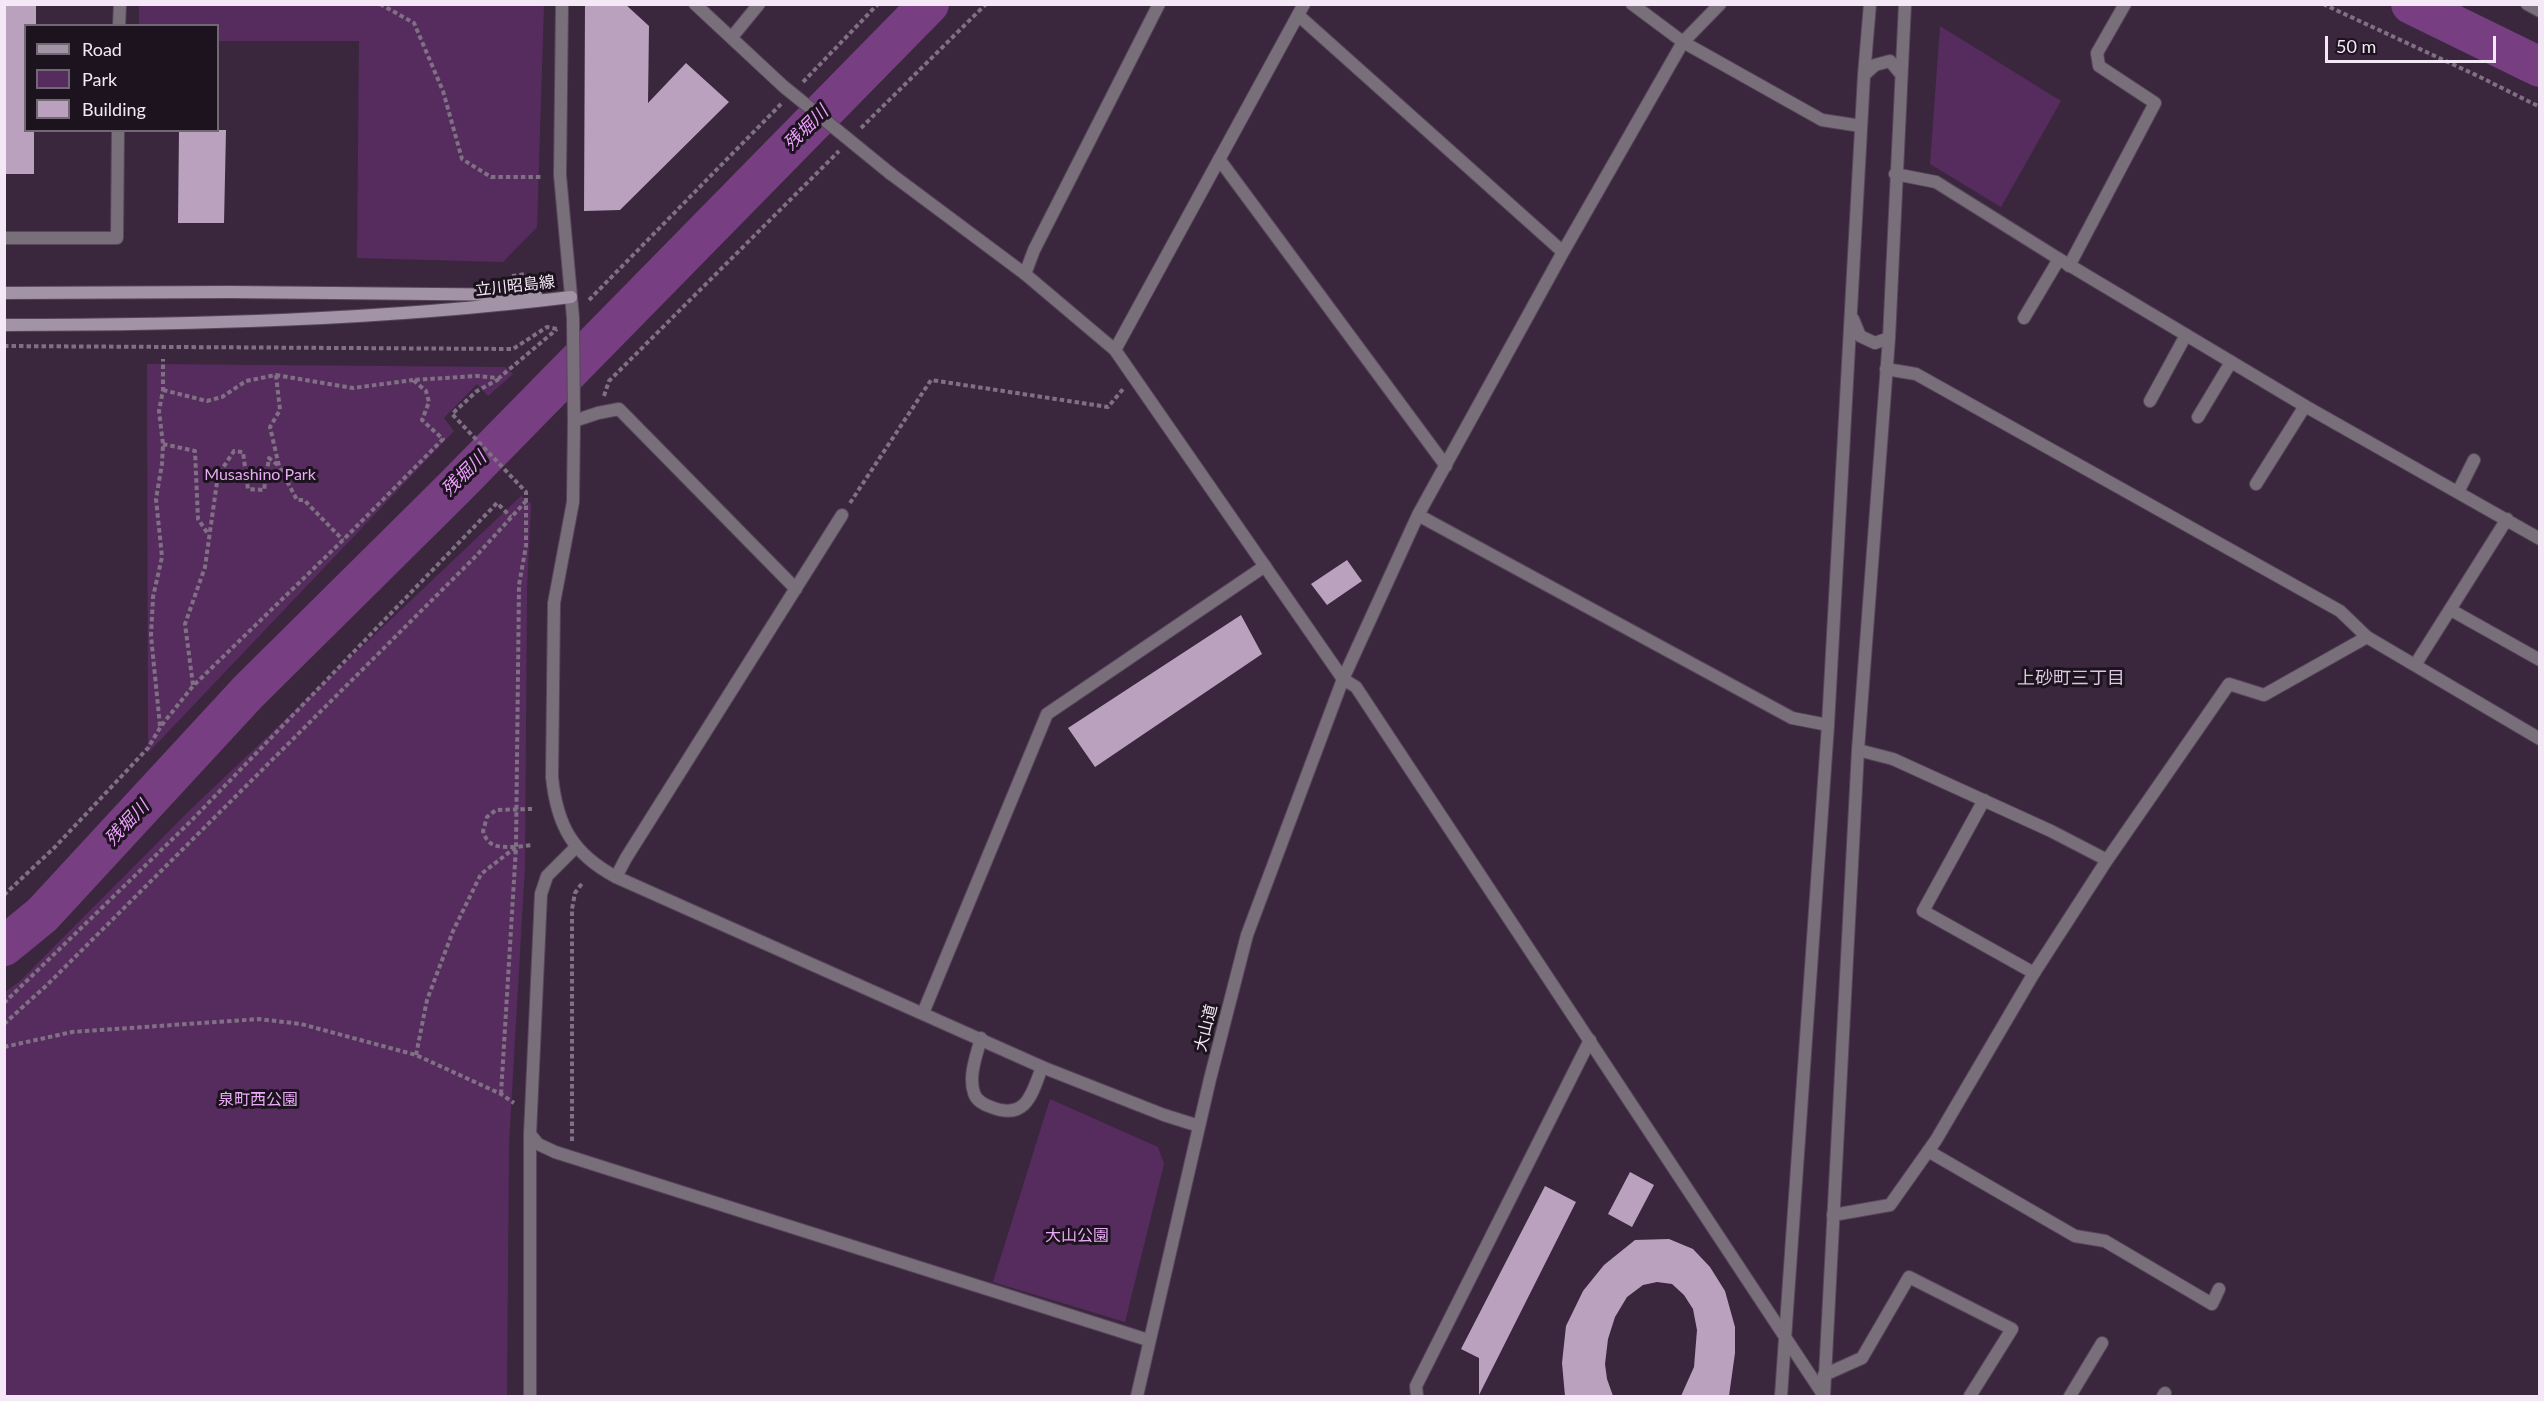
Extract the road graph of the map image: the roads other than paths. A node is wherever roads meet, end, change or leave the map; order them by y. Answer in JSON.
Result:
{"nodes":[{"id":1,"x":120,"y":4,"type":"edge"},
{"id":2,"x":562,"y":4,"type":"edge"},
{"id":3,"x":695,"y":4,"type":"edge"},
{"id":4,"x":759,"y":4,"type":"edge"},
{"id":5,"x":1159,"y":4,"type":"edge"},
{"id":6,"x":1632,"y":4,"type":"edge"},
{"id":7,"x":1720,"y":4,"type":"edge"},
{"id":8,"x":1870,"y":4,"type":"edge"},
{"id":9,"x":1905,"y":4,"type":"edge"},
{"id":10,"x":2126,"y":4,"type":"edge"},
{"id":11,"x":2527,"y":4,"type":"edge"},
{"id":12,"x":1301,"y":10,"type":"edge"},
{"id":13,"x":2540,"y":11,"type":"edge"},
{"id":14,"x":120,"y":24,"type":"edge"},
{"id":15,"x":732,"y":37,"type":"junction"},
{"id":16,"x":1683,"y":42,"type":"junction"},
{"id":17,"x":1900,"y":73,"type":"junction"},
{"id":18,"x":1864,"y":75,"type":"junction"},
{"id":19,"x":1861,"y":126,"type":"junction"},
{"id":20,"x":118,"y":132,"type":"edge"},
{"id":21,"x":1219,"y":159,"type":"junction"},
{"id":22,"x":1895,"y":174,"type":"junction"},
{"id":23,"x":4,"y":238,"type":"edge"},
{"id":24,"x":1563,"y":252,"type":"junction"},
{"id":25,"x":2064,"y":262,"type":"junction"},
{"id":26,"x":1025,"y":274,"type":"junction"},
{"id":27,"x":4,"y":293,"type":"edge"},
{"id":28,"x":571,"y":297,"type":"junction"},
{"id":29,"x":1851,"y":314,"type":"junction"},
{"id":30,"x":2024,"y":318,"type":"dead end"},
{"id":31,"x":4,"y":325,"type":"edge"},
{"id":32,"x":2186,"y":335,"type":"junction"},
{"id":33,"x":1889,"y":338,"type":"junction"},
{"id":34,"x":1115,"y":350,"type":"junction"},
{"id":35,"x":2231,"y":362,"type":"junction"},
{"id":36,"x":1886,"y":369,"type":"junction"},
{"id":37,"x":2150,"y":401,"type":"dead end"},
{"id":38,"x":2305,"y":406,"type":"junction"},
{"id":39,"x":574,"y":416,"type":"junction"},
{"id":40,"x":2198,"y":417,"type":"dead end"},
{"id":41,"x":2474,"y":460,"type":"dead end"},
{"id":42,"x":1446,"y":466,"type":"junction"},
{"id":43,"x":2256,"y":484,"type":"dead end"},
{"id":44,"x":2458,"y":492,"type":"junction"},
{"id":45,"x":842,"y":515,"type":"road end"},
{"id":46,"x":1418,"y":515,"type":"junction"},
{"id":47,"x":2507,"y":519,"type":"junction"},
{"id":48,"x":2540,"y":539,"type":"edge"},
{"id":49,"x":1265,"y":566,"type":"junction"},
{"id":50,"x":796,"y":589,"type":"junction"},
{"id":51,"x":2451,"y":610,"type":"junction"},
{"id":52,"x":2367,"y":637,"type":"junction"},
{"id":53,"x":2540,"y":660,"type":"edge"},
{"id":54,"x":2415,"y":665,"type":"junction"},
{"id":55,"x":1343,"y":679,"type":"junction"},
{"id":56,"x":1828,"y":725,"type":"junction"},
{"id":57,"x":2540,"y":739,"type":"edge"},
{"id":58,"x":1858,"y":750,"type":"junction"},
{"id":59,"x":1984,"y":800,"type":"junction"},
{"id":60,"x":576,"y":847,"type":"junction"},
{"id":61,"x":2107,"y":860,"type":"junction"},
{"id":62,"x":616,"y":877,"type":"junction"},
{"id":63,"x":2034,"y":973,"type":"junction"},
{"id":64,"x":924,"y":1014,"type":"junction"},
{"id":65,"x":981,"y":1038,"type":"junction"},
{"id":66,"x":1590,"y":1040,"type":"junction"},
{"id":67,"x":1042,"y":1067,"type":"junction"},
{"id":68,"x":1199,"y":1126,"type":"junction"},
{"id":69,"x":530,"y":1134,"type":"junction"},
{"id":70,"x":1928,"y":1151,"type":"junction"},
{"id":71,"x":1833,"y":1215,"type":"junction"},
{"id":72,"x":2219,"y":1289,"type":"dead end"},
{"id":73,"x":1785,"y":1335,"type":"junction"},
{"id":74,"x":1148,"y":1340,"type":"junction"},
{"id":75,"x":2102,"y":1343,"type":"dead end"},
{"id":76,"x":1824,"y":1375,"type":"junction"},
{"id":77,"x":530,"y":1396,"type":"edge"},
{"id":78,"x":1137,"y":1396,"type":"edge"},
{"id":79,"x":1417,"y":1396,"type":"edge"},
{"id":80,"x":1781,"y":1396,"type":"edge"},
{"id":81,"x":1824,"y":1396,"type":"edge"},
{"id":82,"x":1970,"y":1396,"type":"edge"},
{"id":83,"x":2070,"y":1396,"type":"edge"}],
"edges":[{"from":1,"to":14,"type":"street"},
{"from":2,"to":28,"type":"street"},
{"from":3,"to":15,"type":"street"},
{"from":4,"to":15,"type":"street"},
{"from":5,"to":26,"type":"street"},
{"from":6,"to":16,"type":"street"},
{"from":7,"to":16,"type":"street","name":"大山道"},
{"from":8,"to":18,"type":"street"},
{"from":9,"to":17,"type":"street"},
{"from":10,"to":25,"type":"street"},
{"from":11,"to":13,"type":"street"},
{"from":12,"to":21,"type":"street"},
{"from":12,"to":24,"type":"street"},
{"from":15,"to":26,"type":"street"},
{"from":16,"to":19,"type":"street"},
{"from":16,"to":24,"type":"street","name":"大山道"},
{"from":17,"to":18,"type":"street"},
{"from":17,"to":22,"type":"street"},
{"from":18,"to":19,"type":"street"},
{"from":19,"to":29,"type":"street"},
{"from":20,"to":23,"type":"street"},
{"from":21,"to":34,"type":"street"},
{"from":21,"to":42,"type":"street"},
{"from":22,"to":25,"type":"street"},
{"from":22,"to":33,"type":"street"},
{"from":24,"to":42,"type":"street","name":"大山道"},
{"from":25,"to":30,"type":"street"},
{"from":25,"to":32,"type":"street"},
{"from":26,"to":34,"type":"street"},
{"from":27,"to":28,"type":"main road","name":"立川昭島線"},
{"from":28,"to":31,"type":"main road","name":"立川昭島線"},
{"from":28,"to":39,"type":"street"},
{"from":29,"to":33,"type":"street"},
{"from":29,"to":56,"type":"street"},
{"from":32,"to":35,"type":"street"},
{"from":32,"to":37,"type":"street"},
{"from":33,"to":36,"type":"street"},
{"from":34,"to":49,"type":"street"},
{"from":35,"to":38,"type":"street"},
{"from":35,"to":40,"type":"street"},
{"from":36,"to":52,"type":"street"},
{"from":36,"to":58,"type":"street"},
{"from":38,"to":43,"type":"street"},
{"from":38,"to":44,"type":"street"},
{"from":39,"to":50,"type":"street"},
{"from":39,"to":60,"type":"street"},
{"from":41,"to":44,"type":"street"},
{"from":42,"to":46,"type":"street","name":"大山道"},
{"from":44,"to":47,"type":"street"},
{"from":45,"to":50,"type":"street"},
{"from":46,"to":55,"type":"street","name":"大山道"},
{"from":46,"to":56,"type":"street"},
{"from":47,"to":48,"type":"street"},
{"from":47,"to":51,"type":"street"},
{"from":49,"to":55,"type":"street"},
{"from":49,"to":64,"type":"street"},
{"from":50,"to":62,"type":"street"},
{"from":51,"to":53,"type":"street"},
{"from":51,"to":54,"type":"street"},
{"from":52,"to":54,"type":"street"},
{"from":52,"to":61,"type":"street"},
{"from":54,"to":57,"type":"street"},
{"from":55,"to":66,"type":"street"},
{"from":55,"to":68,"type":"street","name":"大山道"},
{"from":56,"to":73,"type":"street"},
{"from":58,"to":59,"type":"street"},
{"from":58,"to":71,"type":"street"},
{"from":59,"to":61,"type":"street"},
{"from":59,"to":63,"type":"street"},
{"from":60,"to":62,"type":"street"},
{"from":60,"to":69,"type":"street"},
{"from":61,"to":63,"type":"street"},
{"from":62,"to":64,"type":"street"},
{"from":63,"to":70,"type":"street"},
{"from":64,"to":65,"type":"street"},
{"from":65,"to":67,"type":"street"},
{"from":65,"to":67,"type":"street"},
{"from":66,"to":73,"type":"street"},
{"from":66,"to":79,"type":"street"},
{"from":67,"to":68,"type":"street"},
{"from":68,"to":74,"type":"street","name":"大山道"},
{"from":69,"to":74,"type":"street"},
{"from":69,"to":77,"type":"street"},
{"from":70,"to":71,"type":"street"},
{"from":70,"to":72,"type":"street"},
{"from":71,"to":76,"type":"street"},
{"from":73,"to":80,"type":"street"},
{"from":73,"to":81,"type":"street"},
{"from":74,"to":78,"type":"street","name":"大山道"},
{"from":75,"to":83,"type":"street"},
{"from":76,"to":81,"type":"street"},
{"from":76,"to":82,"type":"street"}]}
